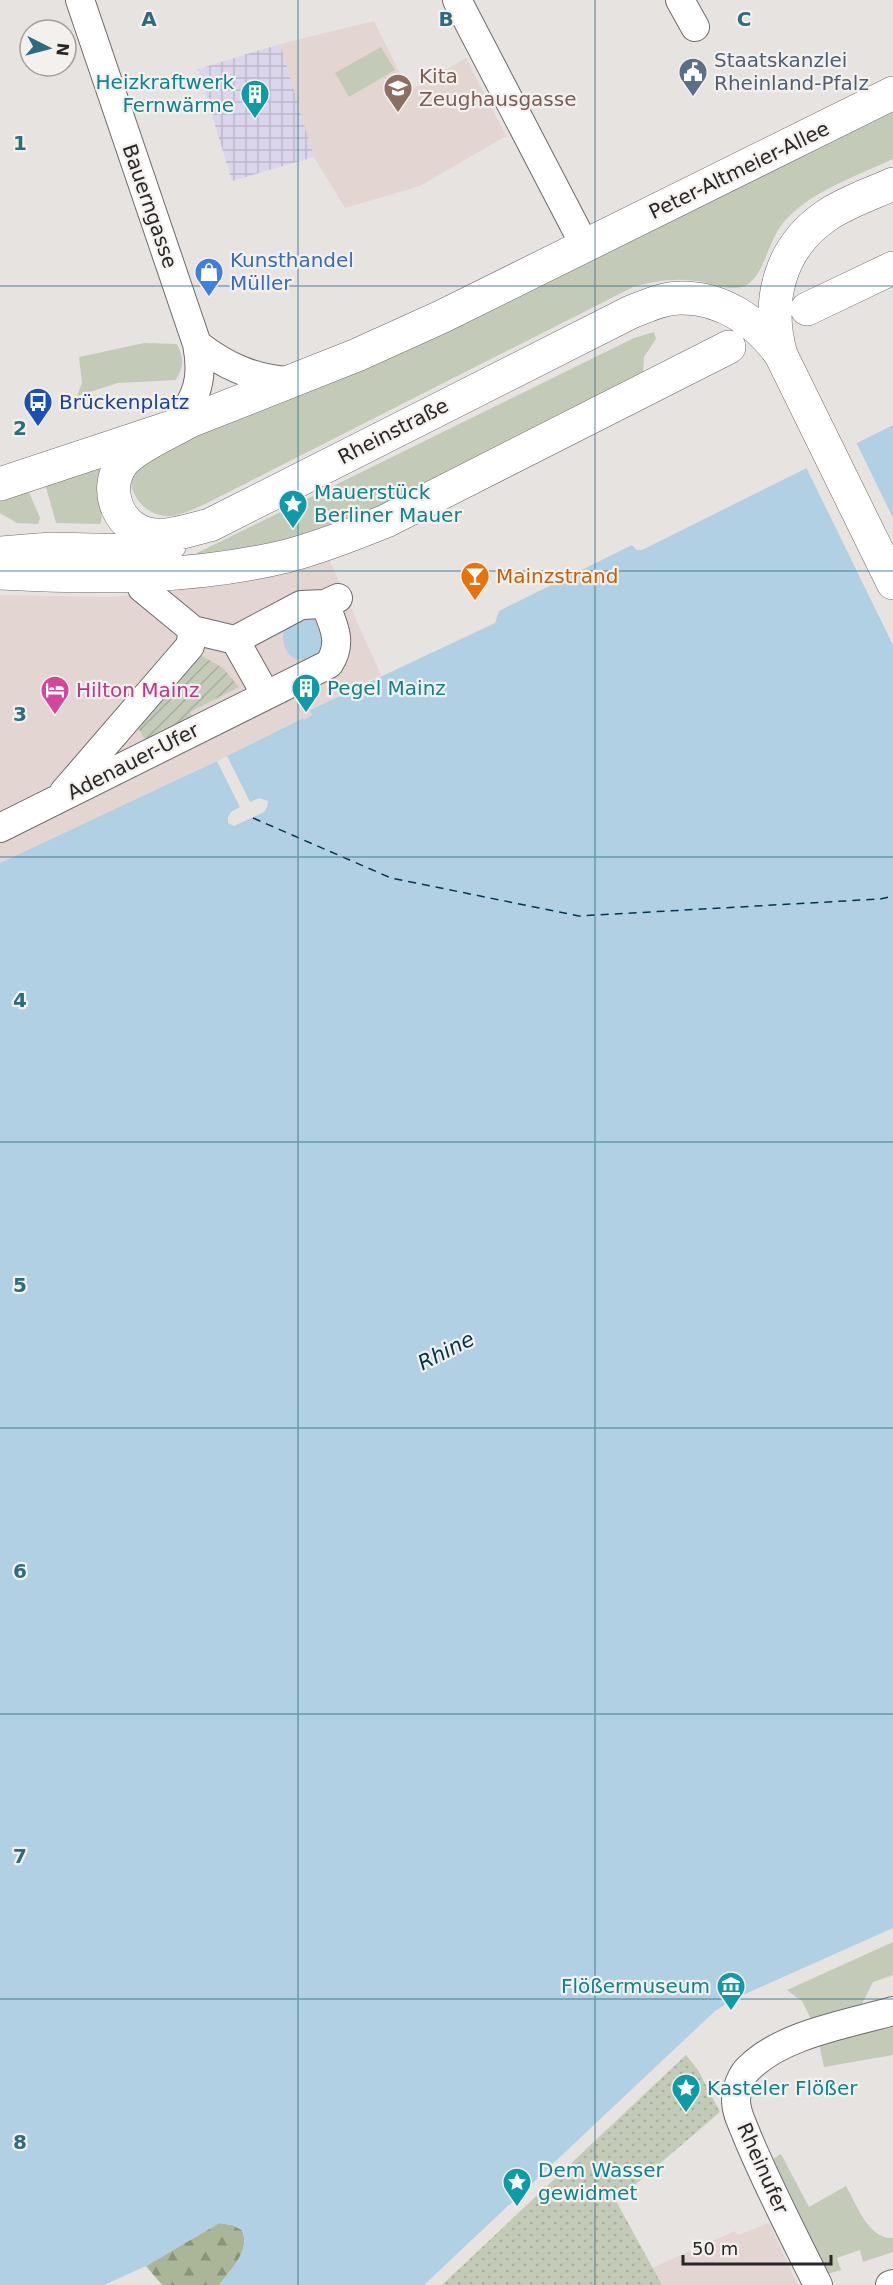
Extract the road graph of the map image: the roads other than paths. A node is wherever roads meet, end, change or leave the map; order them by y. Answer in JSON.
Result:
{"nodes":[{"id":1,"x":80,"y":0,"type":"edge"},
{"id":2,"x":457,"y":0,"type":"edge"},
{"id":3,"x":680,"y":0,"type":"edge"},
{"id":4,"x":695,"y":27,"type":"dead end"},
{"id":5,"x":893,"y":93,"type":"edge"},
{"id":6,"x":893,"y":184,"type":"edge"},
{"id":7,"x":585,"y":246,"type":"junction"},
{"id":8,"x":892,"y":281,"type":"edge"},
{"id":9,"x":807,"y":309,"type":"dead end"},
{"id":10,"x":197,"y":344,"type":"junction"},
{"id":11,"x":729,"y":347,"type":"dead end"},
{"id":12,"x":781,"y":355,"type":"junction"},
{"id":13,"x":293,"y":381,"type":"junction"},
{"id":14,"x":184,"y":423,"type":"junction"},
{"id":15,"x":0,"y":484,"type":"edge"},
{"id":16,"x":210,"y":525,"type":"junction"},
{"id":17,"x":0,"y":553,"type":"edge"},
{"id":18,"x":0,"y":573,"type":"edge"},
{"id":19,"x":893,"y":584,"type":"edge"},
{"id":20,"x":142,"y":588,"type":"dead end"},
{"id":21,"x":191,"y":638,"type":"junction"},
{"id":22,"x":236,"y":640,"type":"junction"},
{"id":23,"x":266,"y":695,"type":"junction"},
{"id":24,"x":56,"y":800,"type":"junction"},
{"id":25,"x":0,"y":828,"type":"edge"},
{"id":26,"x":893,"y":2011,"type":"edge"},
{"id":27,"x":818,"y":2285,"type":"edge"}],
"edges":[{"from":1,"to":10,"type":"street","name":"Bauerngasse"},
{"from":2,"to":7,"type":"street"},
{"from":3,"to":4,"type":"street"},
{"from":5,"to":7,"type":"main road","name":"Peter-Altmeier-Allee"},
{"from":6,"to":12,"type":"main road"},
{"from":7,"to":13,"type":"main road","name":"Rheinstraße"},
{"from":8,"to":9,"type":"main road"},
{"from":10,"to":13,"type":"street"},
{"from":10,"to":14,"type":"street","name":"Bauerngasse"},
{"from":11,"to":18,"type":"main road"},
{"from":12,"to":16,"type":"main road","name":"Rheinstraße"},
{"from":12,"to":19,"type":"main road"},
{"from":13,"to":14,"type":"main road","name":"Rheinstraße"},
{"from":14,"to":15,"type":"main road","name":"Rheinstraße"},
{"from":14,"to":16,"type":"main road","name":"Rheinstraße"},
{"from":16,"to":17,"type":"main road"},
{"from":20,"to":21,"type":"street"},
{"from":21,"to":22,"type":"street"},
{"from":21,"to":24,"type":"street"},
{"from":22,"to":23,"type":"street"},
{"from":22,"to":23,"type":"street","name":"Adenauer-Ufer"},
{"from":23,"to":24,"type":"street","name":"Adenauer-Ufer"},
{"from":24,"to":25,"type":"street","name":"Adenauer-Ufer"},
{"from":26,"to":27,"type":"street","name":"Rheinufer"}]}
